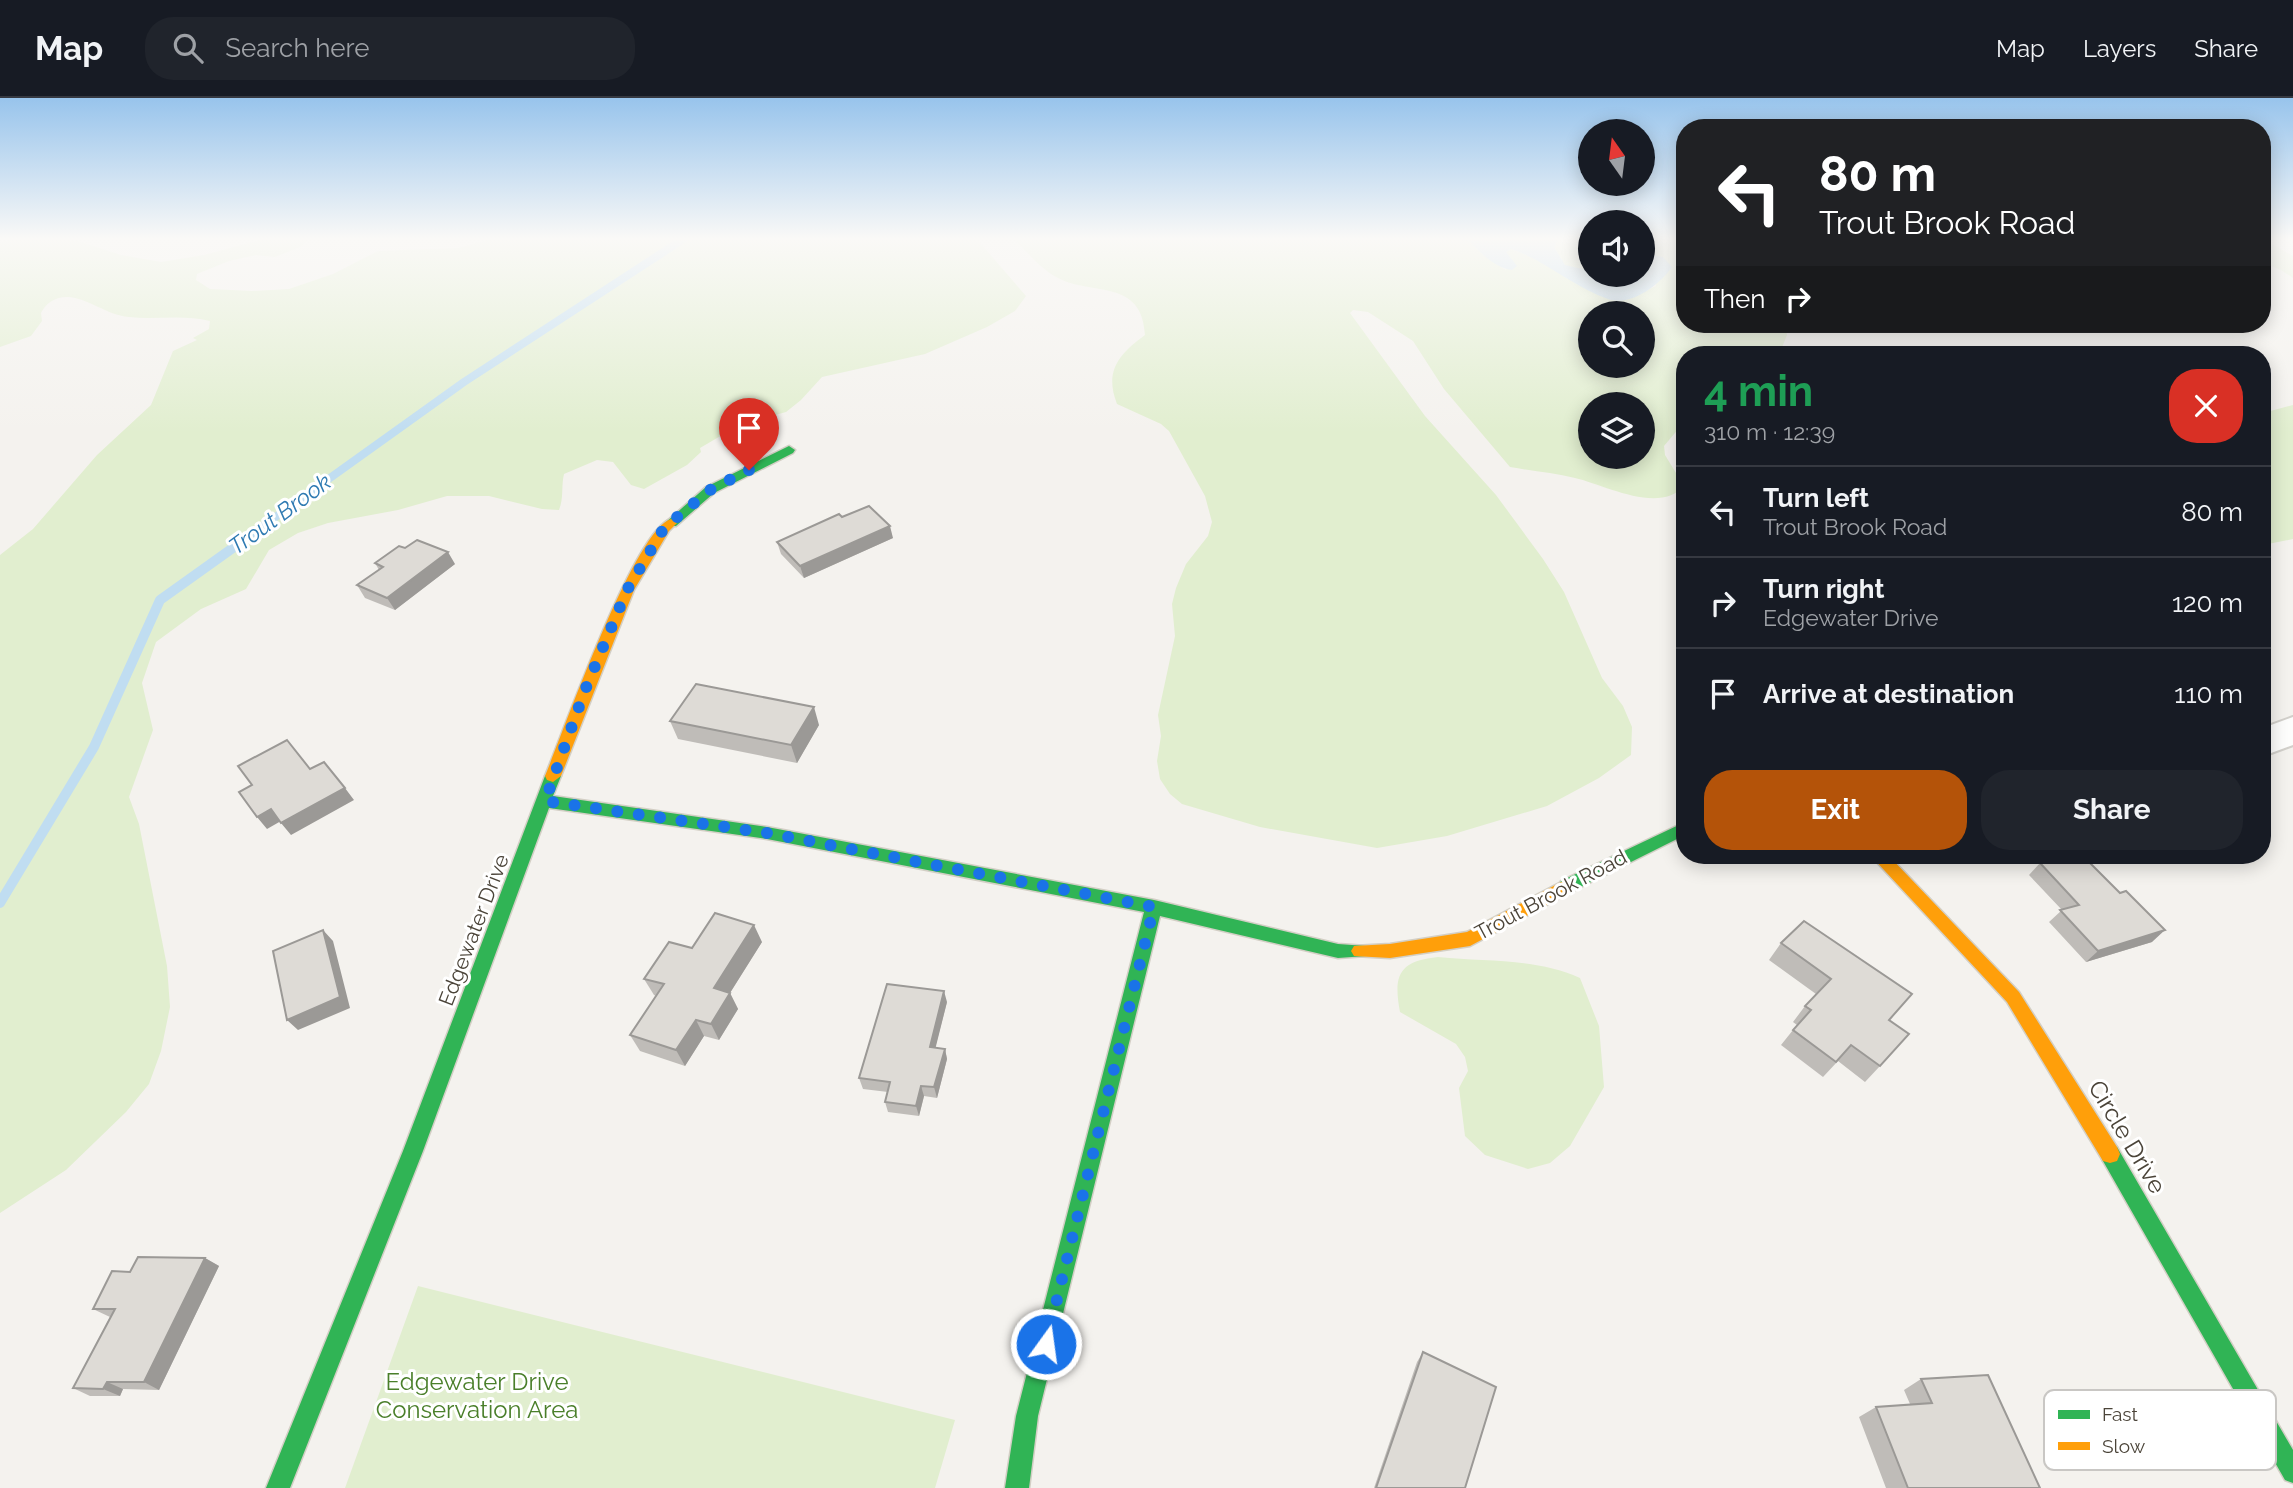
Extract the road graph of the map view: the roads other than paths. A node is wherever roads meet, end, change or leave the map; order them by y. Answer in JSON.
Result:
{"nodes":[{"id":1,"x":789,"y":450,"type":"dead end"},
{"id":2,"x":2293,"y":731,"type":"edge"},
{"id":3,"x":2271,"y":738,"type":"edge"},
{"id":4,"x":545,"y":801,"type":"junction"},
{"id":5,"x":1676,"y":832,"type":"edge"},
{"id":6,"x":1887,"y":864,"type":"edge"},
{"id":7,"x":1154,"y":907,"type":"junction"},
{"id":8,"x":2246,"y":1390,"type":"edge"},
{"id":9,"x":2276,"y":1442,"type":"edge"},
{"id":10,"x":2293,"y":1472,"type":"edge"},
{"id":11,"x":278,"y":1488,"type":"edge"},
{"id":12,"x":1017,"y":1488,"type":"edge"}],
"edges":[{"from":1,"to":4,"type":"street","name":"Edgewater Drive"},
{"from":2,"to":3,"type":"street"},
{"from":4,"to":7,"type":"street","name":"Trout Brook Road"},
{"from":4,"to":11,"type":"street","name":"Edgewater Drive"},
{"from":5,"to":7,"type":"street","name":"Trout Brook Road"},
{"from":6,"to":8,"type":"street","name":"Circle Drive"},
{"from":7,"to":12,"type":"street"},
{"from":9,"to":10,"type":"street","name":"Circle Drive"}]}
